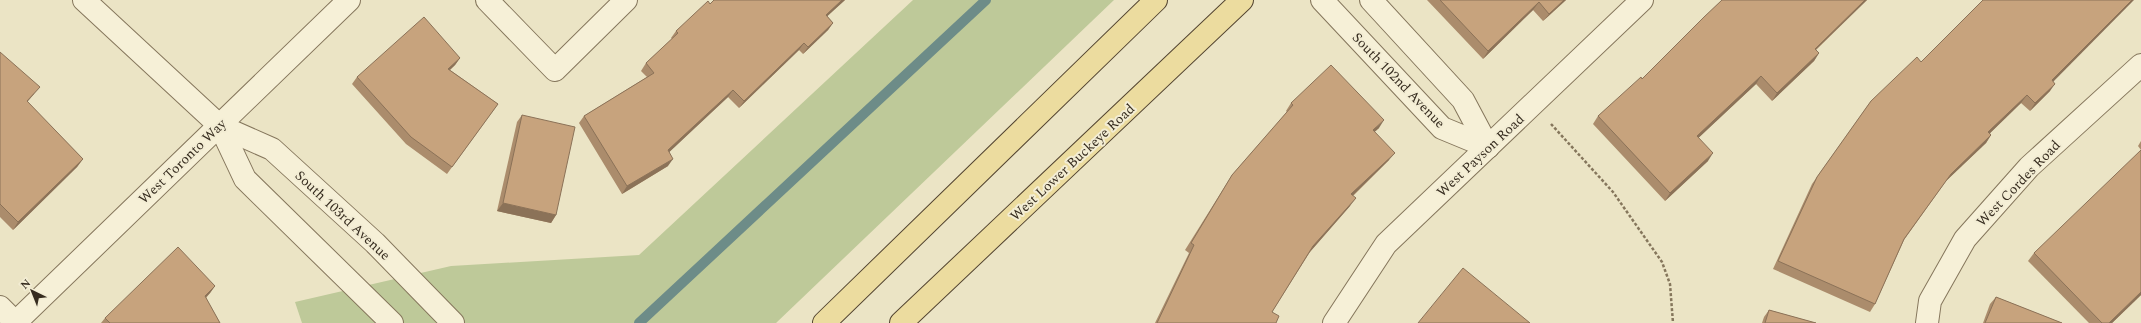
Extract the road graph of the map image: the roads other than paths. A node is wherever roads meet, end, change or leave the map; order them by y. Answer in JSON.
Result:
{"nodes":[{"id":1,"x":84,"y":0,"type":"edge"},
{"id":2,"x":349,"y":0,"type":"edge"},
{"id":3,"x":487,"y":0,"type":"edge"},
{"id":4,"x":626,"y":0,"type":"edge"},
{"id":5,"x":1156,"y":0,"type":"edge"},
{"id":6,"x":1242,"y":0,"type":"edge"},
{"id":7,"x":1322,"y":0,"type":"edge"},
{"id":8,"x":1371,"y":0,"type":"edge"},
{"id":9,"x":1642,"y":0,"type":"edge"},
{"id":10,"x":2141,"y":65,"type":"edge"},
{"id":11,"x":220,"y":126,"type":"junction"},
{"id":12,"x":1488,"y":147,"type":"junction"},
{"id":13,"x":0,"y":307,"type":"edge"},
{"id":14,"x":16,"y":323,"type":"edge"},
{"id":15,"x":392,"y":323,"type":"edge"},
{"id":16,"x":453,"y":323,"type":"edge"},
{"id":17,"x":824,"y":323,"type":"edge"},
{"id":18,"x":901,"y":323,"type":"edge"},
{"id":19,"x":1334,"y":323,"type":"edge"},
{"id":20,"x":1927,"y":323,"type":"edge"}],
"edges":[{"from":1,"to":11,"type":"street","name":"South 103rd Avenue"},
{"from":2,"to":11,"type":"street","name":"West Toronto Way"},
{"from":3,"to":4,"type":"street"},
{"from":5,"to":17,"type":"main road"},
{"from":6,"to":18,"type":"main road","name":"West Lower Buckeye Road"},
{"from":7,"to":12,"type":"street","name":"South 102nd Avenue"},
{"from":8,"to":12,"type":"street"},
{"from":9,"to":12,"type":"street","name":"West Payson Road"},
{"from":10,"to":20,"type":"street","name":"West Cordes Road"},
{"from":11,"to":14,"type":"street","name":"West Toronto Way"},
{"from":11,"to":15,"type":"street","name":"South 103rd Avenue"},
{"from":11,"to":16,"type":"street","name":"South 103rd Avenue"},
{"from":12,"to":19,"type":"street","name":"West Payson Road"},
{"from":13,"to":14,"type":"street"}]}
